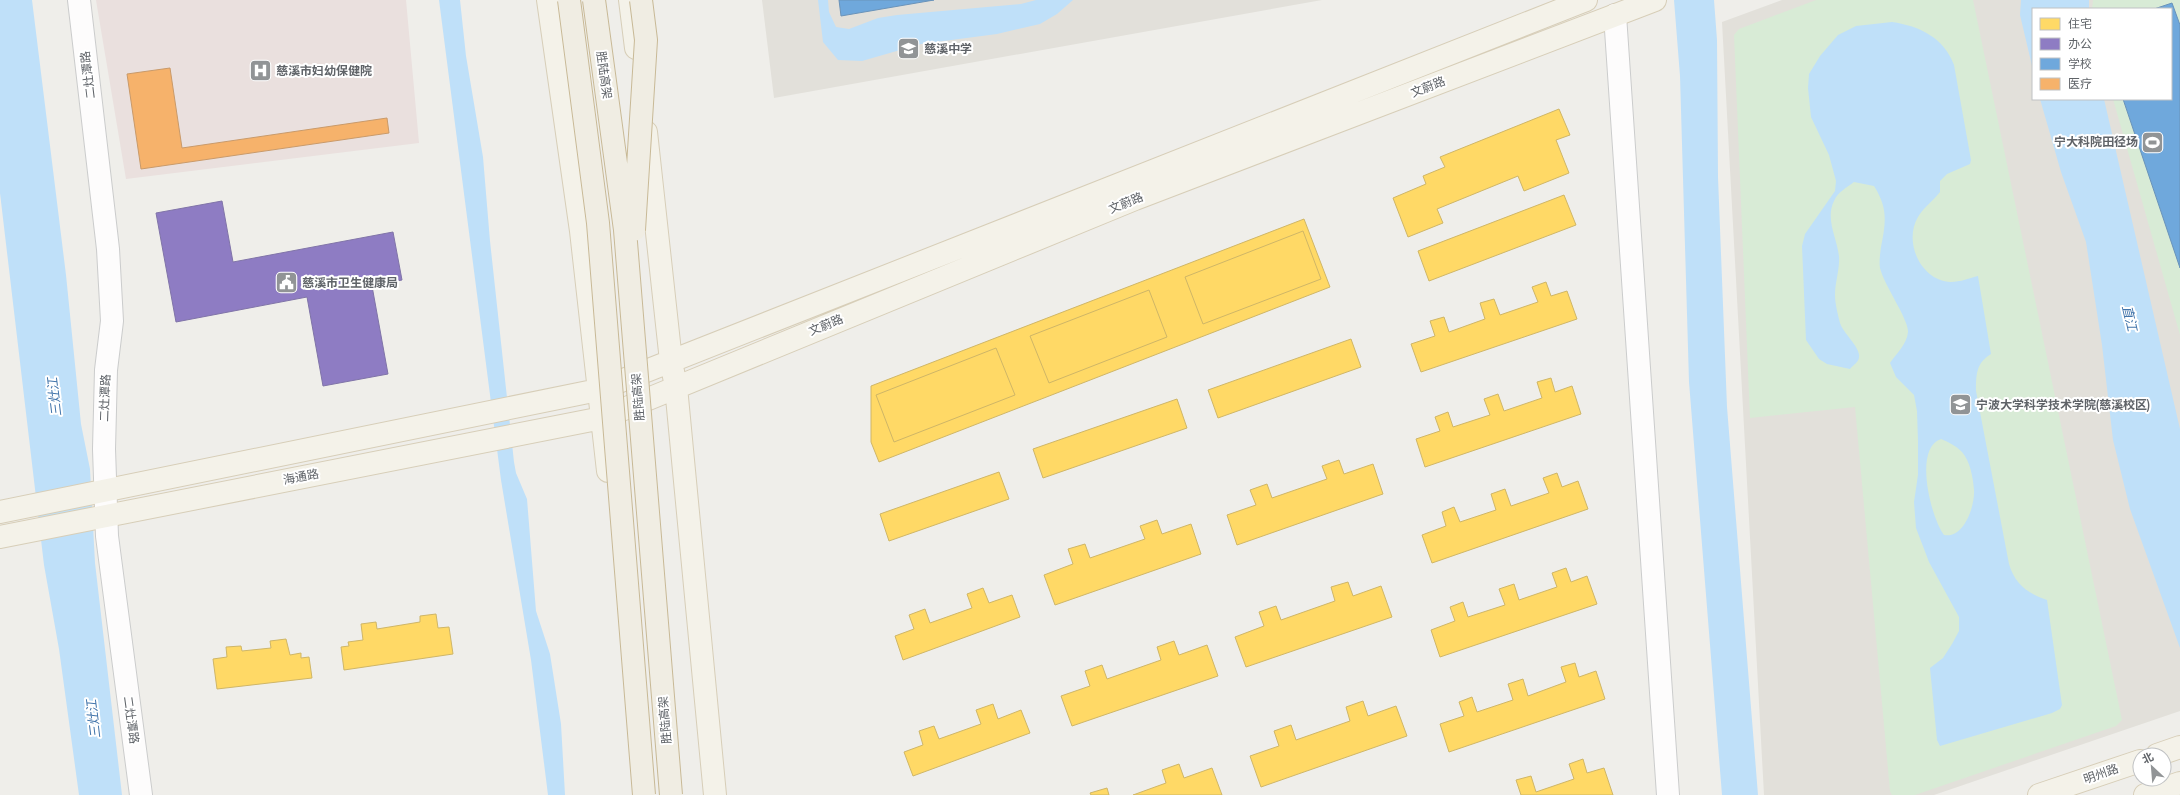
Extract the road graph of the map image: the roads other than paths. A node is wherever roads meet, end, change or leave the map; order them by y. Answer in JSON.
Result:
{"nodes":[{"id":1,"x":79,"y":0,"type":"edge"},
{"id":2,"x":548,"y":0,"type":"edge"},
{"id":3,"x":569,"y":0,"type":"edge"},
{"id":4,"x":594,"y":0,"type":"edge"},
{"id":5,"x":630,"y":0,"type":"edge"},
{"id":6,"x":641,"y":0,"type":"edge"},
{"id":7,"x":1586,"y":0,"type":"edge"},
{"id":8,"x":1655,"y":0,"type":"edge"},
{"id":9,"x":1615,"y":16,"type":"junction"},
{"id":10,"x":630,"y":297,"type":"junction"},
{"id":11,"x":671,"y":360,"type":"junction"},
{"id":12,"x":676,"y":386,"type":"junction"},
{"id":13,"x":598,"y":390,"type":"junction"},
{"id":14,"x":602,"y":418,"type":"junction"},
{"id":15,"x":0,"y":512,"type":"edge"},
{"id":16,"x":0,"y":537,"type":"edge"},
{"id":17,"x":2132,"y":764,"type":"edge"},
{"id":18,"x":2177,"y":784,"type":"edge"},
{"id":19,"x":141,"y":795,"type":"edge"},
{"id":20,"x":642,"y":795,"type":"edge"},
{"id":21,"x":671,"y":795,"type":"edge"},
{"id":22,"x":715,"y":795,"type":"edge"},
{"id":23,"x":1668,"y":795,"type":"edge"},
{"id":24,"x":2039,"y":795,"type":"edge"},
{"id":25,"x":2145,"y":795,"type":"edge"}],
"edges":[{"from":1,"to":19,"type":"street","name":"二灶潭路"},
{"from":2,"to":13,"type":"main road"},
{"from":3,"to":20,"type":"highway","name":"胜陆高架","bridge":true},
{"from":4,"to":10,"type":"highway","name":"胜陆高架","bridge":true},
{"from":5,"to":11,"type":"main road"},
{"from":6,"to":10,"type":"highway","bridge":true},
{"from":7,"to":11,"type":"main road","name":"文蔚路"},
{"from":8,"to":9,"type":"main road","name":"文蔚路"},
{"from":9,"to":12,"type":"main road","name":"文蔚路"},
{"from":9,"to":23,"type":"street"},
{"from":10,"to":21,"type":"highway","name":"胜陆高架","bridge":true},
{"from":11,"to":12,"type":"main road"},
{"from":11,"to":13,"type":"main road","name":"文蔚路"},
{"from":12,"to":14,"type":"main road","name":"文蔚路"},
{"from":12,"to":22,"type":"main road"},
{"from":13,"to":14,"type":"main road"},
{"from":13,"to":15,"type":"main road"},
{"from":14,"to":16,"type":"main road","name":"海通路"},
{"from":14,"to":20,"type":"main road"},
{"from":17,"to":24,"type":"main road","name":"明州路"},
{"from":18,"to":25,"type":"main road"}]}
